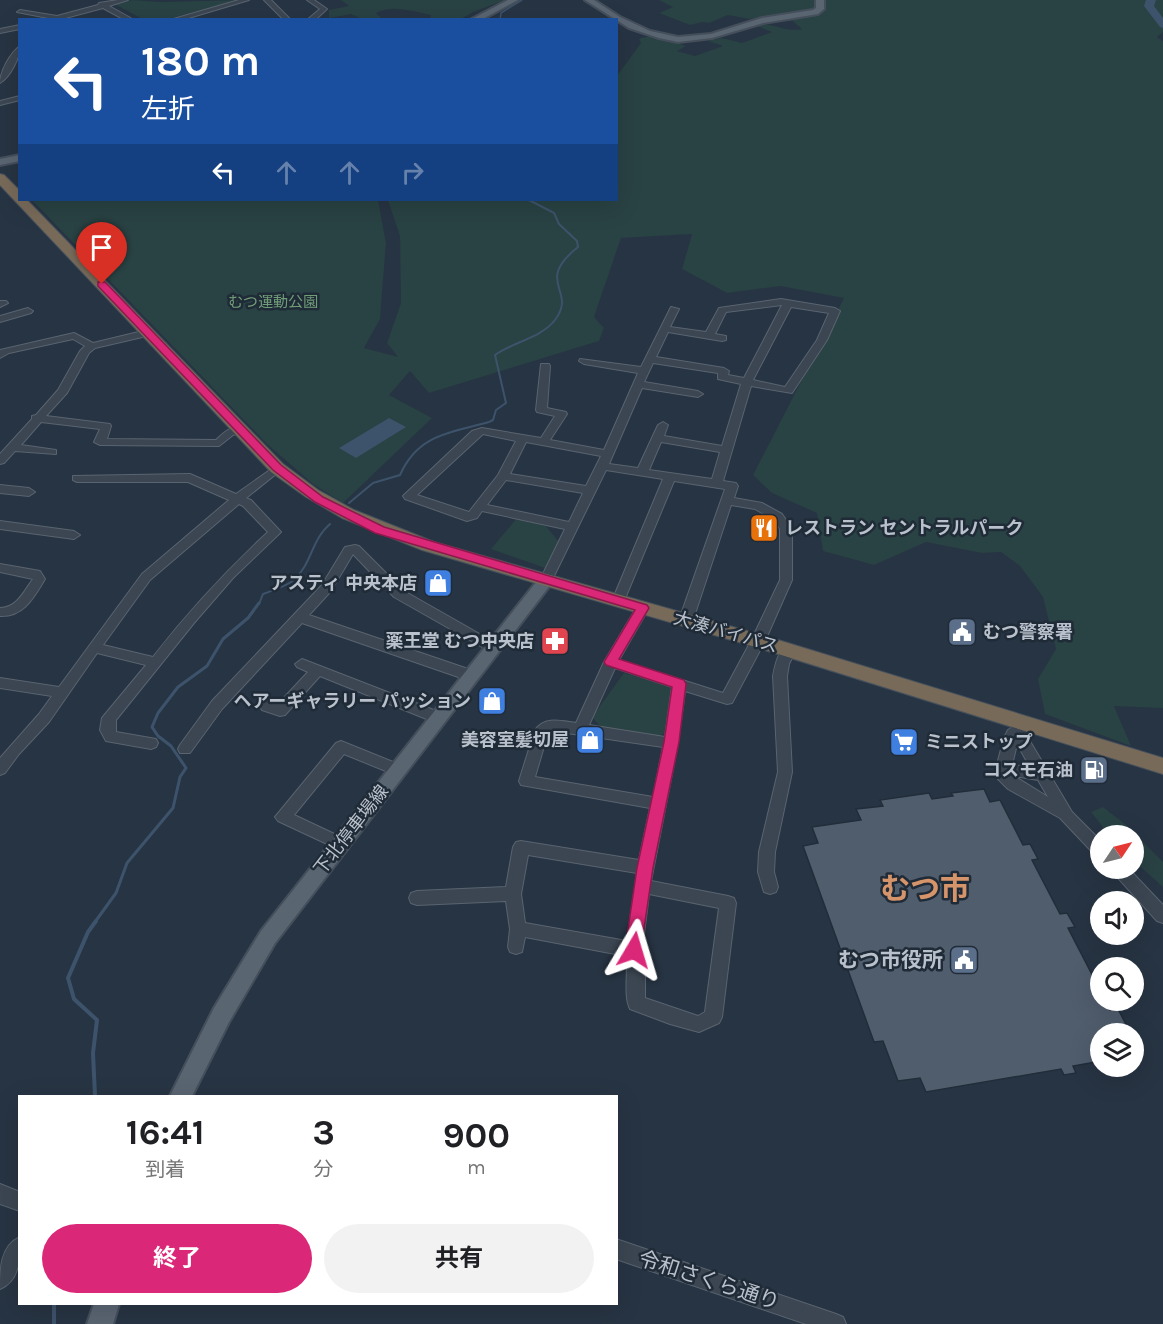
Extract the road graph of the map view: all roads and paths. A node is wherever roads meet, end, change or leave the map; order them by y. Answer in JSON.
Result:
{"nodes":[{"id":1,"x":94,"y":0,"type":"edge"},
{"id":2,"x":125,"y":0,"type":"edge"},
{"id":3,"x":246,"y":0,"type":"edge"},
{"id":4,"x":267,"y":0,"type":"edge"},
{"id":5,"x":310,"y":0,"type":"edge"},
{"id":6,"x":514,"y":0,"type":"edge"},
{"id":7,"x":589,"y":0,"type":"edge"},
{"id":8,"x":822,"y":0,"type":"edge"},
{"id":9,"x":104,"y":5,"type":"junction"},
{"id":10,"x":67,"y":8,"type":"dead end"},
{"id":11,"x":20,"y":12,"type":"dead end"},
{"id":12,"x":52,"y":18,"type":"edge"},
{"id":13,"x":127,"y":18,"type":"edge"},
{"id":14,"x":180,"y":18,"type":"edge"},
{"id":15,"x":286,"y":18,"type":"edge"},
{"id":16,"x":313,"y":18,"type":"edge"},
{"id":17,"x":478,"y":18,"type":"edge"},
{"id":18,"x":616,"y":18,"type":"edge"},
{"id":19,"x":618,"y":19,"type":"edge"},
{"id":20,"x":18,"y":27,"type":"edge"},
{"id":21,"x":0,"y":31,"type":"edge"},
{"id":22,"x":16,"y":61,"type":"edge"},
{"id":23,"x":0,"y":66,"type":"edge"},
{"id":24,"x":18,"y":74,"type":"edge"},
{"id":25,"x":2,"y":79,"type":"edge"},
{"id":26,"x":18,"y":98,"type":"edge"},
{"id":27,"x":0,"y":103,"type":"edge"},
{"id":28,"x":18,"y":158,"type":"edge"},
{"id":29,"x":0,"y":162,"type":"edge"},
{"id":30,"x":1,"y":180,"type":"edge"},
{"id":31,"x":18,"y":197,"type":"edge"},
{"id":32,"x":22,"y":201,"type":"edge"},
{"id":33,"x":788,"y":303,"type":"junction"},
{"id":34,"x":674,"y":309,"type":"dead end"},
{"id":35,"x":28,"y":311,"type":"dead end"},
{"id":36,"x":0,"y":319,"type":"edge"},
{"id":37,"x":665,"y":329,"type":"junction"},
{"id":38,"x":147,"y":333,"type":"junction"},
{"id":39,"x":709,"y":336,"type":"junction"},
{"id":40,"x":722,"y":338,"type":"dead end"},
{"id":41,"x":92,"y":346,"type":"junction"},
{"id":42,"x":0,"y":355,"type":"edge"},
{"id":43,"x":650,"y":359,"type":"junction"},
{"id":44,"x":584,"y":361,"type":"dead end"},
{"id":45,"x":545,"y":366,"type":"dead end"},
{"id":46,"x":644,"y":371,"type":"junction"},
{"id":47,"x":747,"y":382,"type":"junction"},
{"id":48,"x":638,"y":384,"type":"junction"},
{"id":49,"x":698,"y":394,"type":"dead end"},
{"id":50,"x":36,"y":418,"type":"junction"},
{"id":51,"x":663,"y":425,"type":"dead end"},
{"id":52,"x":240,"y":429,"type":"junction"},
{"id":53,"x":658,"y":438,"type":"junction"},
{"id":54,"x":522,"y":440,"type":"junction"},
{"id":55,"x":543,"y":443,"type":"junction"},
{"id":56,"x":12,"y":447,"type":"junction"},
{"id":57,"x":725,"y":450,"type":"junction"},
{"id":58,"x":52,"y":452,"type":"dead end"},
{"id":59,"x":608,"y":454,"type":"junction"},
{"id":60,"x":0,"y":461,"type":"edge"},
{"id":61,"x":603,"y":466,"type":"junction"},
{"id":62,"x":277,"y":468,"type":"junction"},
{"id":63,"x":642,"y":472,"type":"junction"},
{"id":64,"x":503,"y":476,"type":"junction"},
{"id":65,"x":670,"y":477,"type":"junction"},
{"id":66,"x":77,"y":478,"type":"dead end"},
{"id":67,"x":716,"y":484,"type":"junction"},
{"id":68,"x":0,"y":489,"type":"edge"},
{"id":69,"x":589,"y":490,"type":"junction"},
{"id":70,"x":29,"y":492,"type":"dead end"},
{"id":71,"x":237,"y":499,"type":"junction"},
{"id":72,"x":728,"y":501,"type":"junction"},
{"id":73,"x":479,"y":507,"type":"junction"},
{"id":74,"x":0,"y":525,"type":"edge"},
{"id":75,"x":571,"y":526,"type":"junction"},
{"id":76,"x":74,"y":535,"type":"dead end"},
{"id":77,"x":0,"y":568,"type":"edge"},
{"id":78,"x":546,"y":580,"type":"junction"},
{"id":79,"x":618,"y":601,"type":"junction"},
{"id":80,"x":643,"y":608,"type":"junction"},
{"id":81,"x":2,"y":615,"type":"edge"},
{"id":82,"x":300,"y":617,"type":"junction"},
{"id":83,"x":686,"y":620,"type":"junction"},
{"id":84,"x":758,"y":640,"type":"junction"},
{"id":85,"x":94,"y":647,"type":"junction"},
{"id":86,"x":494,"y":648,"type":"junction"},
{"id":87,"x":789,"y":650,"type":"junction"},
{"id":88,"x":611,"y":662,"type":"junction"},
{"id":89,"x":156,"y":663,"type":"junction"},
{"id":90,"x":302,"y":664,"type":"dead end"},
{"id":91,"x":318,"y":670,"type":"junction"},
{"id":92,"x":472,"y":676,"type":"junction"},
{"id":93,"x":0,"y":683,"type":"edge"},
{"id":94,"x":679,"y":684,"type":"junction"},
{"id":95,"x":61,"y":692,"type":"junction"},
{"id":96,"x":267,"y":706,"type":"dead end"},
{"id":97,"x":439,"y":718,"type":"junction"},
{"id":98,"x":1021,"y":727,"type":"junction"},
{"id":99,"x":580,"y":729,"type":"junction"},
{"id":100,"x":672,"y":742,"type":"junction"},
{"id":101,"x":151,"y":743,"type":"dead end"},
{"id":102,"x":184,"y":749,"type":"dead end"},
{"id":103,"x":1163,"y":766,"type":"edge"},
{"id":104,"x":0,"y":769,"type":"edge"},
{"id":105,"x":398,"y":770,"type":"junction"},
{"id":106,"x":1002,"y":772,"type":"junction"},
{"id":107,"x":1043,"y":776,"type":"junction"},
{"id":108,"x":1019,"y":788,"type":"junction"},
{"id":109,"x":658,"y":804,"type":"junction"},
{"id":110,"x":1067,"y":816,"type":"junction"},
{"id":111,"x":1090,"y":840,"type":"edge"},
{"id":112,"x":340,"y":844,"type":"junction"},
{"id":113,"x":645,"y":868,"type":"junction"},
{"id":114,"x":1128,"y":879,"type":"edge"},
{"id":115,"x":642,"y":886,"type":"junction"},
{"id":116,"x":770,"y":887,"type":"dead end"},
{"id":117,"x":513,"y":894,"type":"junction"},
{"id":118,"x":417,"y":897,"type":"dead end"},
{"id":119,"x":1163,"y":916,"type":"edge"},
{"id":120,"x":518,"y":929,"type":"junction"},
{"id":121,"x":516,"y":947,"type":"dead end"},
{"id":122,"x":634,"y":950,"type":"junction"},
{"id":123,"x":181,"y":1095,"type":"edge"},
{"id":124,"x":0,"y":1194,"type":"edge"},
{"id":125,"x":18,"y":1201,"type":"edge"},
{"id":126,"x":18,"y":1250,"type":"edge"},
{"id":127,"x":618,"y":1251,"type":"edge"},
{"id":128,"x":0,"y":1279,"type":"edge"},
{"id":129,"x":107,"y":1305,"type":"edge"},
{"id":130,"x":100,"y":1324,"type":"edge"},
{"id":131,"x":836,"y":1324,"type":"edge"}],
"edges":[{"from":1,"to":9,"type":"street"},
{"from":2,"to":9,"type":"street"},
{"from":3,"to":14,"type":"street"},
{"from":4,"to":15,"type":"street"},
{"from":5,"to":16,"type":"street"},
{"from":6,"to":17,"type":"main road"},
{"from":7,"to":18,"type":"main road"},
{"from":8,"to":19,"type":"main road"},
{"from":9,"to":12,"type":"street"},
{"from":9,"to":13,"type":"street"},
{"from":10,"to":12,"type":"street"},
{"from":11,"to":12,"type":"street"},
{"from":20,"to":21,"type":"street"},
{"from":22,"to":23,"type":"street"},
{"from":22,"to":25,"type":"street"},
{"from":24,"to":25,"type":"street"},
{"from":26,"to":27,"type":"street"},
{"from":28,"to":29,"type":"main road"},
{"from":30,"to":31,"type":"highway","name":"大湊バイパス"},
{"from":32,"to":38,"type":"highway","name":"大湊バイパス"},
{"from":33,"to":39,"type":"street"},
{"from":33,"to":47,"type":"street"},
{"from":33,"to":47,"type":"street"},
{"from":34,"to":37,"type":"street"},
{"from":35,"to":36,"type":"street"},
{"from":37,"to":39,"type":"street"},
{"from":37,"to":43,"type":"street"},
{"from":38,"to":41,"type":"street"},
{"from":38,"to":52,"type":"highway","name":"大湊バイパス"},
{"from":39,"to":40,"type":"street"},
{"from":41,"to":42,"type":"street"},
{"from":41,"to":50,"type":"street"},
{"from":43,"to":46,"type":"street"},
{"from":43,"to":47,"type":"street"},
{"from":44,"to":46,"type":"street"},
{"from":45,"to":55,"type":"street"},
{"from":46,"to":48,"type":"street"},
{"from":47,"to":57,"type":"street"},
{"from":48,"to":49,"type":"street"},
{"from":48,"to":59,"type":"street"},
{"from":50,"to":52,"type":"street"},
{"from":50,"to":56,"type":"street"},
{"from":51,"to":53,"type":"street"},
{"from":52,"to":62,"type":"highway","name":"大湊バイパス"},
{"from":53,"to":57,"type":"street"},
{"from":53,"to":63,"type":"street"},
{"from":54,"to":55,"type":"street"},
{"from":54,"to":64,"type":"street"},
{"from":54,"to":73,"type":"street"},
{"from":55,"to":59,"type":"street"},
{"from":56,"to":58,"type":"street"},
{"from":56,"to":60,"type":"street"},
{"from":57,"to":67,"type":"street"},
{"from":59,"to":61,"type":"street"},
{"from":61,"to":63,"type":"street"},
{"from":61,"to":69,"type":"street"},
{"from":62,"to":71,"type":"street"},
{"from":62,"to":78,"type":"highway","name":"大湊バイパス"},
{"from":63,"to":65,"type":"street"},
{"from":64,"to":69,"type":"street"},
{"from":64,"to":73,"type":"street"},
{"from":65,"to":67,"type":"street"},
{"from":65,"to":79,"type":"street"},
{"from":66,"to":71,"type":"street"},
{"from":67,"to":72,"type":"street"},
{"from":68,"to":70,"type":"street"},
{"from":69,"to":75,"type":"street"},
{"from":71,"to":85,"type":"street"},
{"from":71,"to":89,"type":"street"},
{"from":72,"to":83,"type":"street"},
{"from":72,"to":84,"type":"street"},
{"from":73,"to":75,"type":"street"},
{"from":74,"to":76,"type":"street"},
{"from":75,"to":78,"type":"street"},
{"from":77,"to":81,"type":"street"},
{"from":78,"to":79,"type":"highway","name":"大湊バイパス"},
{"from":78,"to":86,"type":"main road","name":"下北停車場線"},
{"from":79,"to":80,"type":"highway","name":"大湊バイパス"},
{"from":80,"to":83,"type":"highway","name":"大湊バイパス"},
{"from":80,"to":88,"type":"street"},
{"from":82,"to":86,"type":"street"},
{"from":82,"to":92,"type":"street"},
{"from":82,"to":102,"type":"street"},
{"from":83,"to":84,"type":"highway","name":"大湊バイパス"},
{"from":84,"to":87,"type":"highway","name":"大湊バイパス"},
{"from":84,"to":94,"type":"street"},
{"from":85,"to":89,"type":"street"},
{"from":85,"to":95,"type":"street"},
{"from":86,"to":92,"type":"main road","name":"下北停車場線"},
{"from":87,"to":98,"type":"highway","name":"大湊バイパス"},
{"from":87,"to":116,"type":"street"},
{"from":88,"to":94,"type":"street"},
{"from":88,"to":99,"type":"street"},
{"from":89,"to":101,"type":"street"},
{"from":90,"to":91,"type":"street"},
{"from":91,"to":96,"type":"street"},
{"from":91,"to":97,"type":"street"},
{"from":92,"to":97,"type":"main road","name":"下北停車場線"},
{"from":93,"to":95,"type":"street"},
{"from":94,"to":100,"type":"street"},
{"from":95,"to":104,"type":"street"},
{"from":97,"to":105,"type":"main road","name":"下北停車場線"},
{"from":98,"to":103,"type":"highway","name":"大湊バイパス"},
{"from":98,"to":106,"type":"street"},
{"from":98,"to":107,"type":"street"},
{"from":99,"to":100,"type":"street"},
{"from":99,"to":109,"type":"street"},
{"from":100,"to":109,"type":"street"},
{"from":105,"to":112,"type":"main road","name":"下北停車場線"},
{"from":105,"to":112,"type":"street"},
{"from":106,"to":107,"type":"street"},
{"from":106,"to":108,"type":"street"},
{"from":107,"to":108,"type":"street"},
{"from":107,"to":110,"type":"street"},
{"from":108,"to":110,"type":"street"},
{"from":109,"to":113,"type":"street"},
{"from":110,"to":111,"type":"street"},
{"from":112,"to":123,"type":"main road","name":"下北停車場線"},
{"from":113,"to":115,"type":"street"},
{"from":113,"to":117,"type":"street"},
{"from":114,"to":119,"type":"street"},
{"from":115,"to":122,"type":"street"},
{"from":115,"to":122,"type":"street"},
{"from":117,"to":118,"type":"street"},
{"from":117,"to":120,"type":"street"},
{"from":120,"to":121,"type":"street"},
{"from":120,"to":122,"type":"street"},
{"from":124,"to":125,"type":"street"},
{"from":126,"to":128,"type":"street"},
{"from":127,"to":131,"type":"street","name":"令和さくら通り"},
{"from":129,"to":130,"type":"main road"}]}
